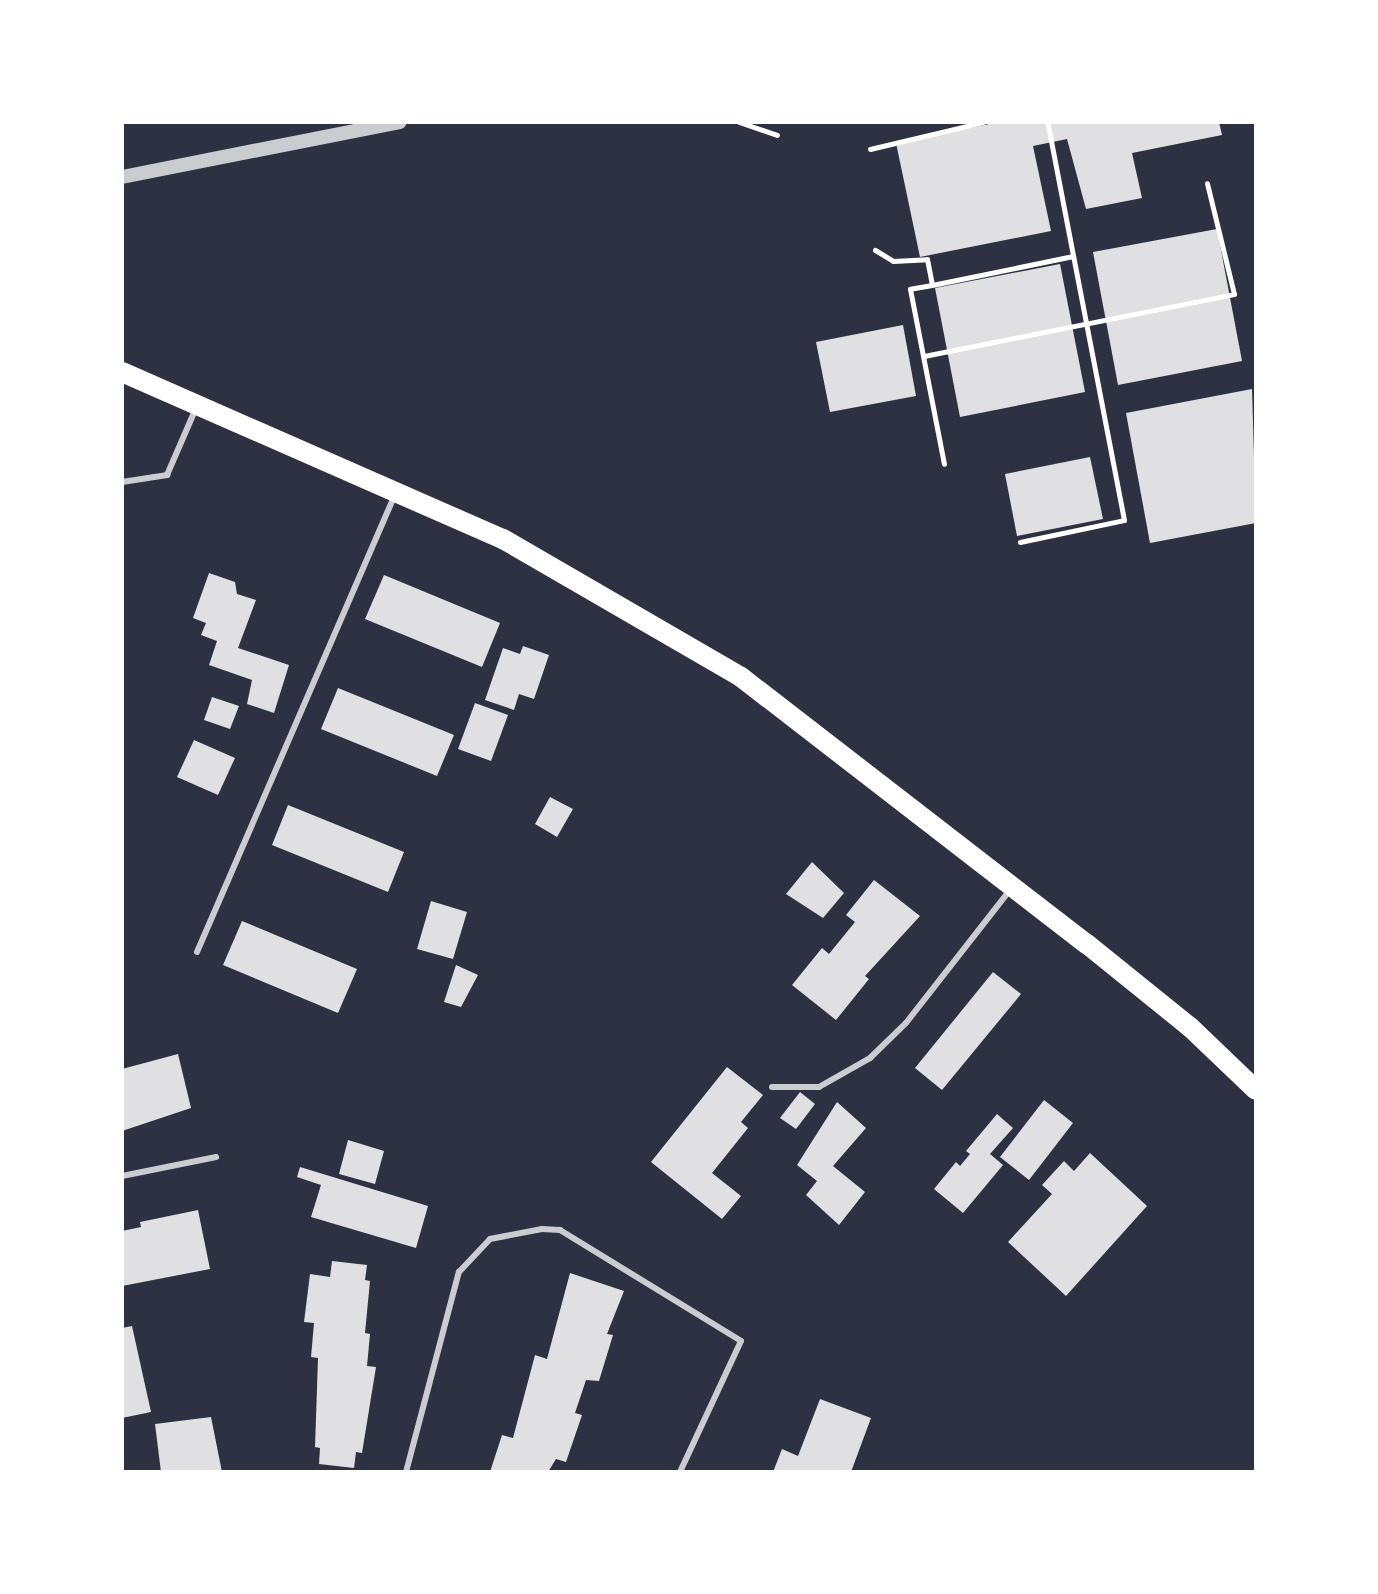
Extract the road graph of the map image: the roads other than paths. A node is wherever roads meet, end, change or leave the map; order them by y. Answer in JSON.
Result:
{"nodes":[{"id":1,"x":400,"y":122,"type":"edge"},
{"id":2,"x":122,"y":177,"type":"edge"},
{"id":3,"x":122,"y":372,"type":"edge"},
{"id":4,"x":197,"y":405,"type":"junction"},
{"id":5,"x":122,"y":482,"type":"edge"},
{"id":6,"x":397,"y":492,"type":"junction"},
{"id":7,"x":1012,"y":887,"type":"junction"},
{"id":8,"x":197,"y":952,"type":"dead end"},
{"id":9,"x":772,"y":1087,"type":"dead end"},
{"id":10,"x":1256,"y":1090,"type":"edge"},
{"id":11,"x":216,"y":1157,"type":"dead end"},
{"id":12,"x":122,"y":1176,"type":"edge"},
{"id":13,"x":406,"y":1472,"type":"edge"},
{"id":14,"x":680,"y":1472,"type":"edge"}],
"edges":[{"from":1,"to":2,"type":"street"},
{"from":3,"to":4,"type":"main road"},
{"from":4,"to":5,"type":"lane"},
{"from":4,"to":6,"type":"main road"},
{"from":6,"to":7,"type":"main road"},
{"from":6,"to":8,"type":"lane"},
{"from":7,"to":9,"type":"lane"},
{"from":7,"to":10,"type":"main road"},
{"from":11,"to":12,"type":"lane"},
{"from":13,"to":14,"type":"lane"}]}
